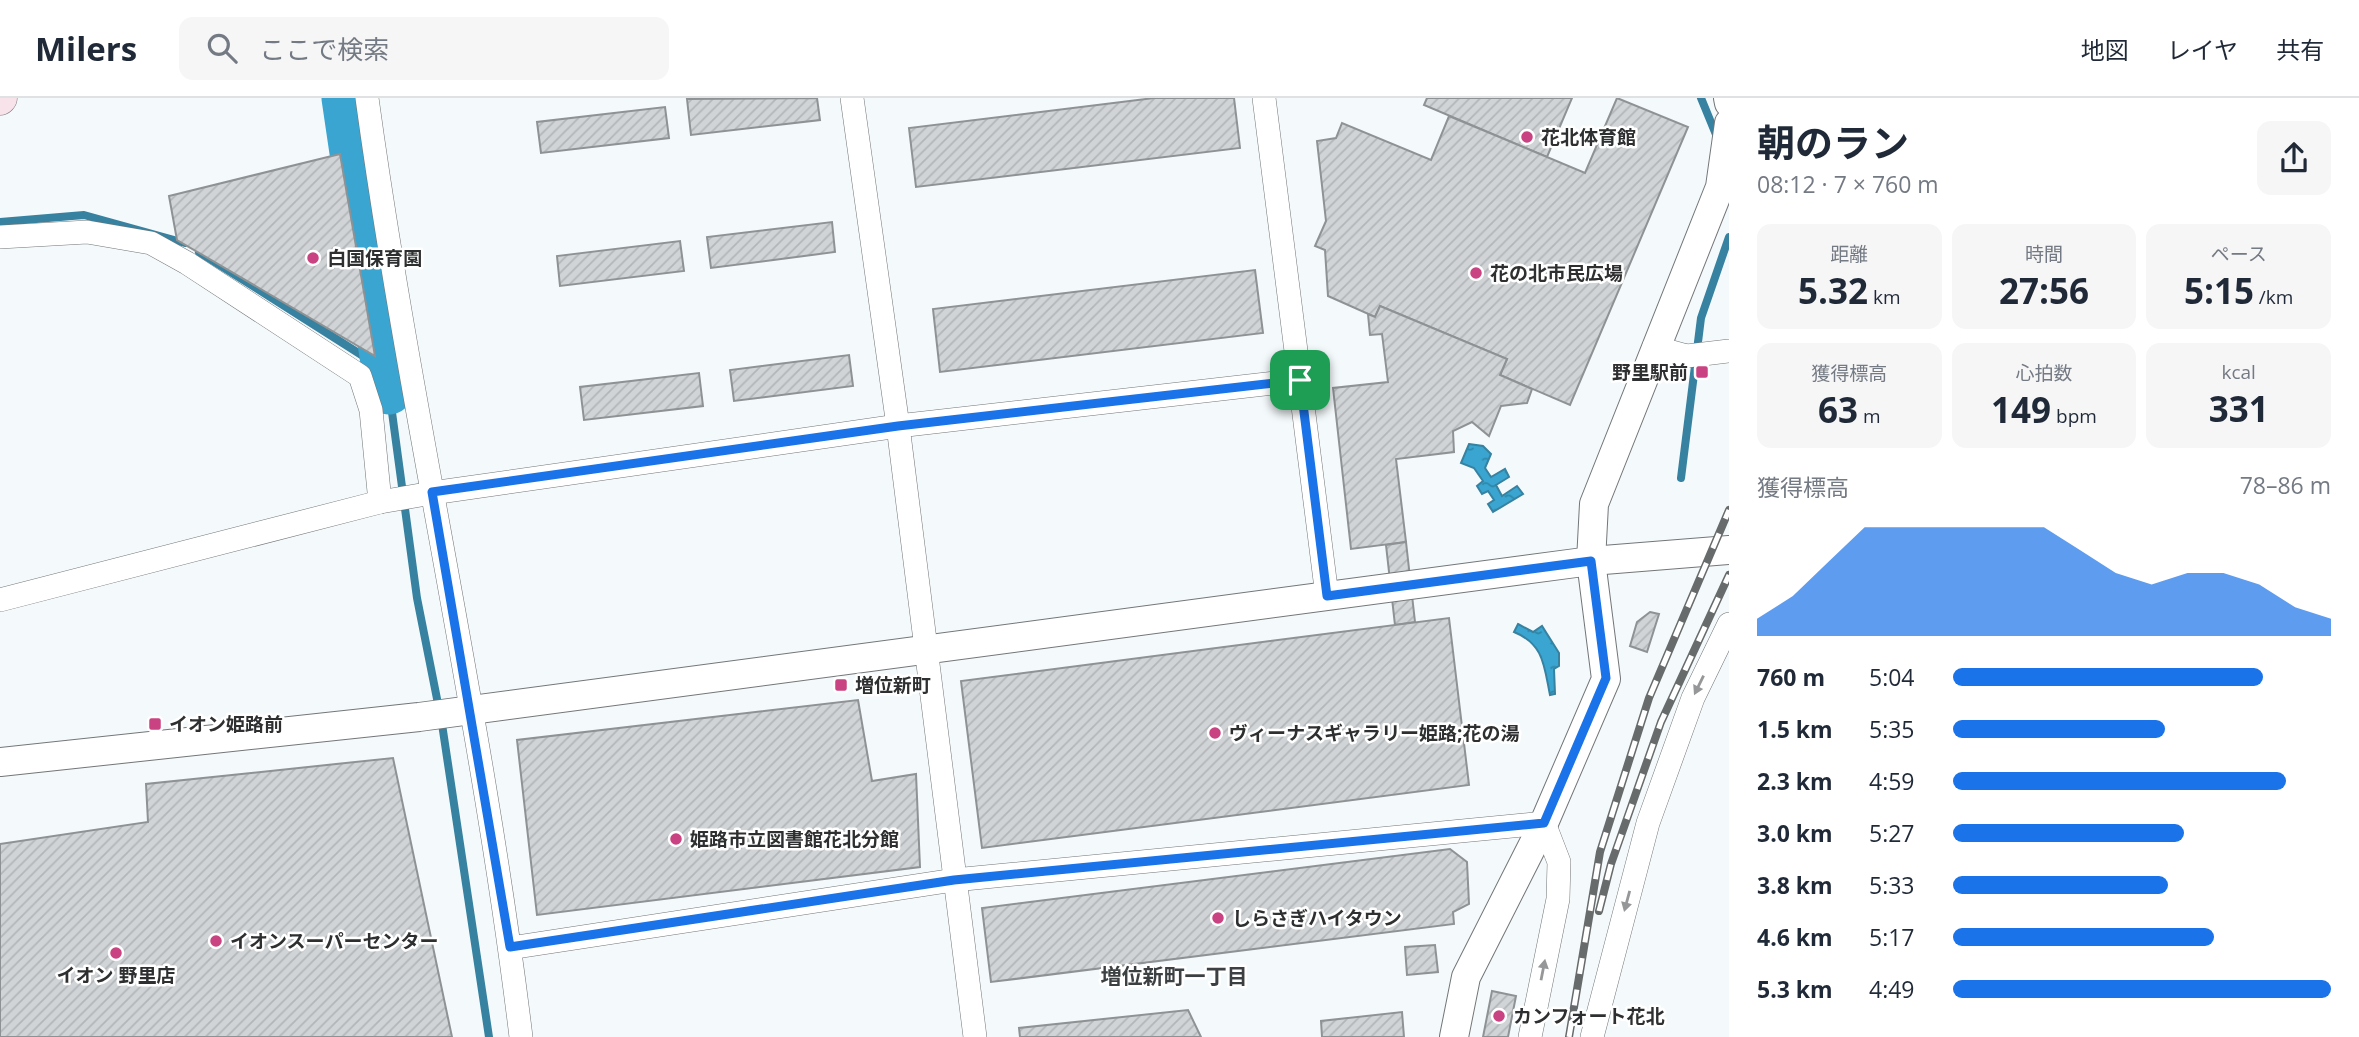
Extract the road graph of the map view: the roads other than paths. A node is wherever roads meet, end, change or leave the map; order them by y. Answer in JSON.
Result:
{"nodes":[{"id":1,"x":366,"y":98,"type":"edge"},
{"id":2,"x":852,"y":98,"type":"edge"},
{"id":3,"x":1264,"y":98,"type":"edge"},
{"id":4,"x":1729,"y":123,"type":"edge"},
{"id":5,"x":1727,"y":152,"type":"edge"},
{"id":6,"x":0,"y":237,"type":"edge"},
{"id":7,"x":1654,"y":347,"type":"junction"},
{"id":8,"x":1729,"y":351,"type":"edge"},
{"id":9,"x":1300,"y":380,"type":"junction"},
{"id":10,"x":898,"y":426,"type":"junction"},
{"id":11,"x":432,"y":492,"type":"junction"},
{"id":12,"x":380,"y":502,"type":"junction"},
{"id":13,"x":1729,"y":550,"type":"edge"},
{"id":14,"x":1591,"y":561,"type":"junction"},
{"id":15,"x":1327,"y":596,"type":"junction"},
{"id":16,"x":0,"y":600,"type":"edge"},
{"id":17,"x":1728,"y":627,"type":"edge"},
{"id":18,"x":924,"y":649,"type":"junction"},
{"id":19,"x":469,"y":709,"type":"junction"},
{"id":20,"x":0,"y":762,"type":"edge"},
{"id":21,"x":1544,"y":823,"type":"junction"},
{"id":22,"x":954,"y":880,"type":"junction"},
{"id":23,"x":510,"y":947,"type":"junction"},
{"id":24,"x":521,"y":1037,"type":"edge"},
{"id":25,"x":975,"y":1037,"type":"edge"},
{"id":26,"x":1454,"y":1037,"type":"edge"},
{"id":27,"x":1530,"y":1037,"type":"edge"},
{"id":28,"x":1592,"y":1037,"type":"edge"}],
"edges":[{"from":1,"to":11,"type":"street"},
{"from":2,"to":10,"type":"street"},
{"from":3,"to":9,"type":"street"},
{"from":4,"to":5,"type":"street"},
{"from":5,"to":7,"type":"street"},
{"from":6,"to":12,"type":"street"},
{"from":7,"to":8,"type":"street"},
{"from":7,"to":14,"type":"street"},
{"from":9,"to":10,"type":"street"},
{"from":9,"to":15,"type":"street"},
{"from":10,"to":11,"type":"street"},
{"from":10,"to":18,"type":"street"},
{"from":11,"to":12,"type":"street"},
{"from":11,"to":19,"type":"street"},
{"from":12,"to":16,"type":"street"},
{"from":13,"to":14,"type":"street"},
{"from":14,"to":15,"type":"street"},
{"from":14,"to":21,"type":"street"},
{"from":15,"to":18,"type":"street"},
{"from":17,"to":28,"type":"street","one_way":true},
{"from":18,"to":19,"type":"street"},
{"from":18,"to":22,"type":"street"},
{"from":19,"to":20,"type":"street"},
{"from":19,"to":23,"type":"street"},
{"from":21,"to":22,"type":"street"},
{"from":21,"to":26,"type":"street"},
{"from":27,"to":21,"type":"street","one_way":true},
{"from":22,"to":23,"type":"street"},
{"from":22,"to":25,"type":"street"},
{"from":23,"to":24,"type":"street"}]}
